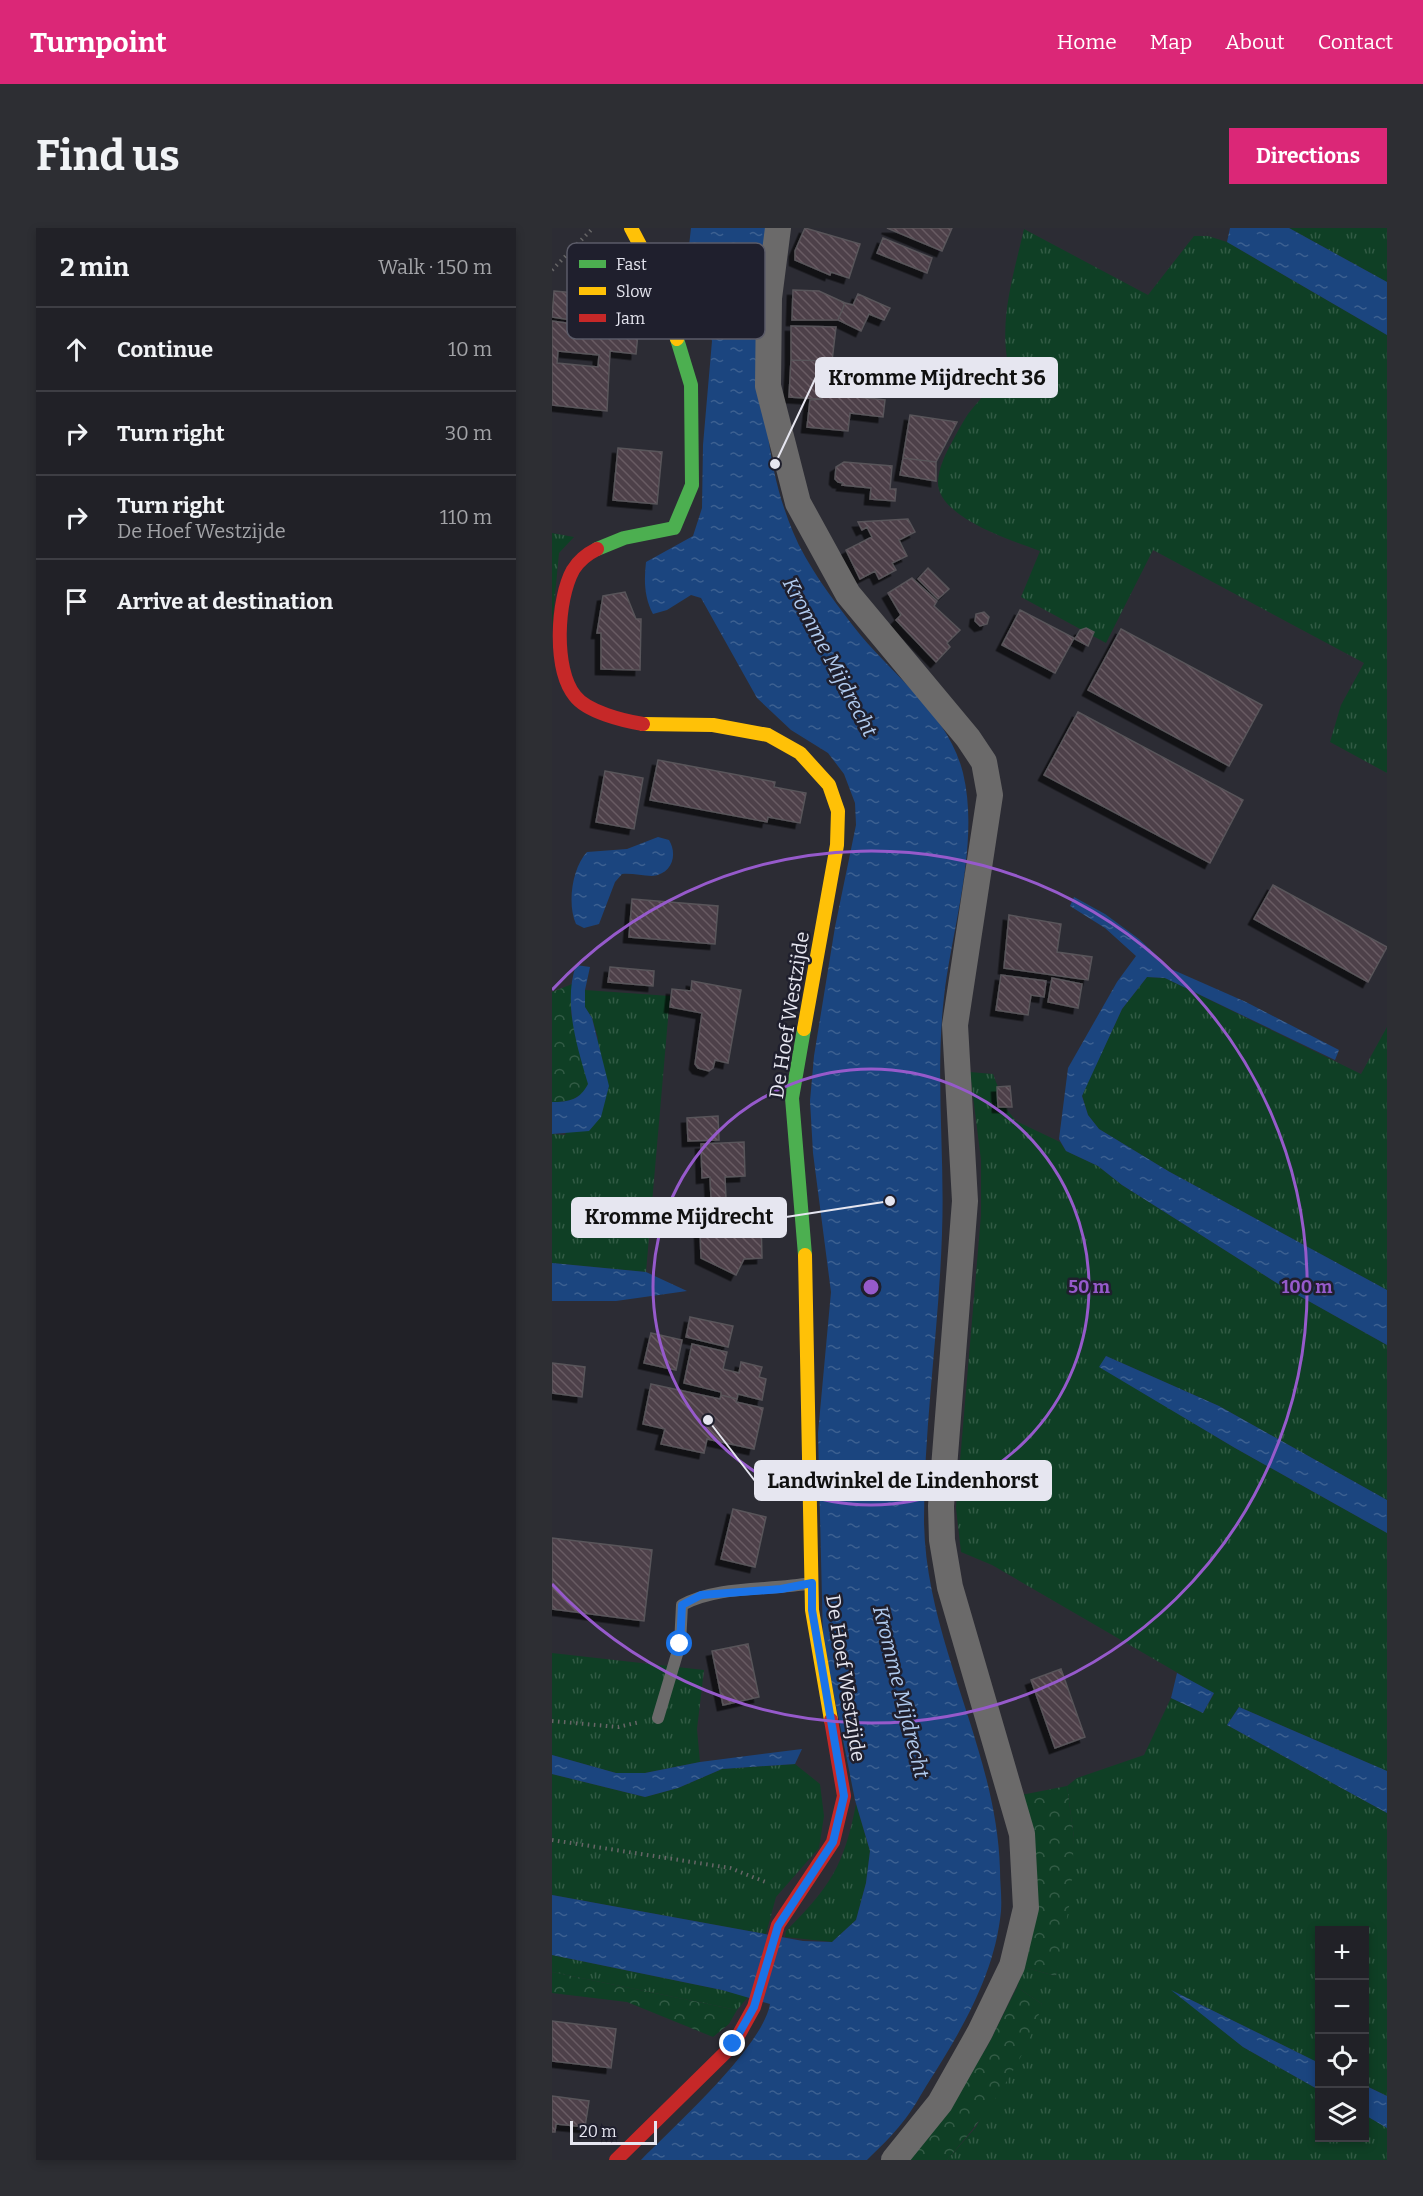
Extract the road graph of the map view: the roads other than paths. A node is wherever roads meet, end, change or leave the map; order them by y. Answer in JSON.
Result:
{"nodes":[{"id":1,"x":631,"y":228,"type":"edge"},
{"id":2,"x":778,"y":228,"type":"edge"},
{"id":3,"x":639,"y":243,"type":"edge"},
{"id":4,"x":677,"y":339,"type":"edge"},
{"id":5,"x":812,"y":1583,"type":"junction"},
{"id":6,"x":658,"y":1718,"type":"road end"},
{"id":7,"x":616,"y":2160,"type":"edge"},
{"id":8,"x":894,"y":2160,"type":"edge"}],
"edges":[{"from":1,"to":3,"type":"street","name":"De Hoef Westzijde"},
{"from":2,"to":8,"type":"street"},
{"from":4,"to":5,"type":"street","name":"De Hoef Westzijde"},
{"from":5,"to":6,"type":"lane"},
{"from":5,"to":7,"type":"street","name":"De Hoef Westzijde"}]}
